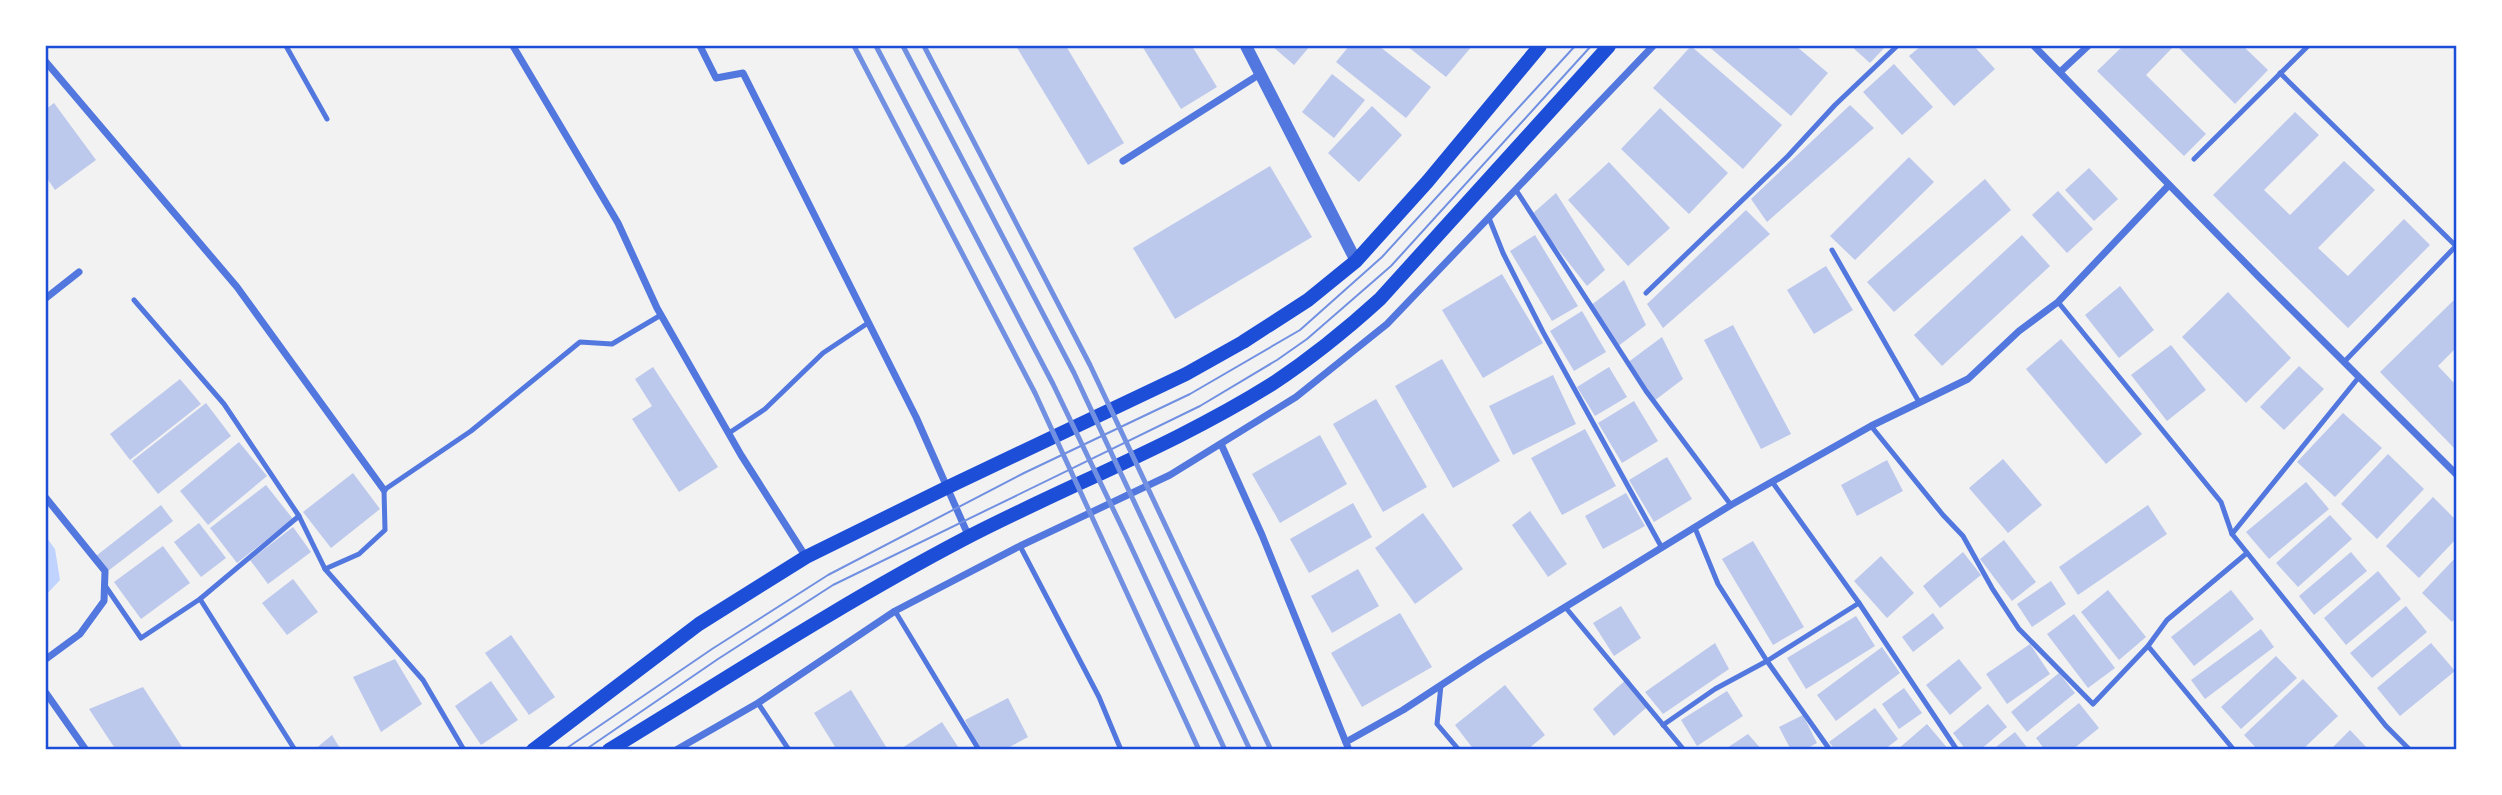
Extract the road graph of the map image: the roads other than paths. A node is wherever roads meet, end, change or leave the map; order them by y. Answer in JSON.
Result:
{"nodes":[{"id":1,"x":286,"y":46,"type":"edge"},
{"id":2,"x":513,"y":46,"type":"edge"},
{"id":3,"x":701,"y":46,"type":"edge"},
{"id":4,"x":1246,"y":46,"type":"edge"},
{"id":5,"x":1540,"y":46,"type":"edge"},
{"id":6,"x":1609,"y":46,"type":"edge"},
{"id":7,"x":1653,"y":46,"type":"edge"},
{"id":8,"x":1897,"y":46,"type":"edge"},
{"id":9,"x":2034,"y":46,"type":"edge"},
{"id":10,"x":2088,"y":46,"type":"edge"},
{"id":11,"x":2308,"y":46,"type":"edge"},
{"id":12,"x":46,"y":62,"type":"edge"},
{"id":13,"x":2060,"y":72,"type":"junction"},
{"id":14,"x":2280,"y":73,"type":"junction"},
{"id":15,"x":1260,"y":74,"type":"junction"},
{"id":16,"x":327,"y":119,"type":"dead end"},
{"id":17,"x":2194,"y":159,"type":"dead end"},
{"id":18,"x":1123,"y":161,"type":"dead end"},
{"id":19,"x":2169,"y":185,"type":"junction"},
{"id":20,"x":1516,"y":191,"type":"junction"},
{"id":21,"x":1489,"y":218,"type":"junction"},
{"id":22,"x":1832,"y":250,"type":"dead end"},
{"id":23,"x":1356,"y":261,"type":"junction"},
{"id":24,"x":79,"y":272,"type":"dead end"},
{"id":25,"x":1646,"y":293,"type":"dead end"},
{"id":26,"x":46,"y":298,"type":"edge"},
{"id":27,"x":134,"y":300,"type":"dead end"},
{"id":28,"x":2058,"y":302,"type":"junction"},
{"id":29,"x":661,"y":315,"type":"junction"},
{"id":30,"x":868,"y":323,"type":"junction"},
{"id":31,"x":2344,"y":362,"type":"junction"},
{"id":32,"x":2359,"y":377,"type":"junction"},
{"id":33,"x":1919,"y":402,"type":"junction"},
{"id":34,"x":1871,"y":426,"type":"junction"},
{"id":35,"x":729,"y":433,"type":"junction"},
{"id":36,"x":1221,"y":444,"type":"junction"},
{"id":37,"x":2456,"y":474,"type":"edge"},
{"id":38,"x":1773,"y":483,"type":"junction"},
{"id":39,"x":946,"y":488,"type":"junction"},
{"id":40,"x":384,"y":489,"type":"junction"},
{"id":41,"x":46,"y":498,"type":"edge"},
{"id":42,"x":1731,"y":505,"type":"junction"},
{"id":43,"x":299,"y":516,"type":"junction"},
{"id":44,"x":1695,"y":528,"type":"junction"},
{"id":45,"x":2232,"y":534,"type":"junction"},
{"id":46,"x":969,"y":537,"type":"junction"},
{"id":47,"x":1020,"y":547,"type":"junction"},
{"id":48,"x":1662,"y":548,"type":"junction"},
{"id":49,"x":2247,"y":553,"type":"junction"},
{"id":50,"x":806,"y":557,"type":"junction"},
{"id":51,"x":325,"y":569,"type":"junction"},
{"id":52,"x":104,"y":584,"type":"junction"},
{"id":53,"x":200,"y":600,"type":"junction"},
{"id":54,"x":1859,"y":603,"type":"junction"},
{"id":55,"x":1566,"y":608,"type":"junction"},
{"id":56,"x":895,"y":611,"type":"junction"},
{"id":57,"x":2148,"y":646,"type":"junction"},
{"id":58,"x":46,"y":659,"type":"edge"},
{"id":59,"x":1768,"y":661,"type":"junction"},
{"id":60,"x":1441,"y":685,"type":"junction"},
{"id":61,"x":46,"y":693,"type":"edge"},
{"id":62,"x":758,"y":703,"type":"junction"},
{"id":63,"x":1663,"y":725,"type":"junction"},
{"id":64,"x":1347,"y":746,"type":"edge"},
{"id":65,"x":86,"y":750,"type":"edge"},
{"id":66,"x":295,"y":750,"type":"edge"},
{"id":67,"x":464,"y":750,"type":"edge"},
{"id":68,"x":533,"y":750,"type":"edge"},
{"id":69,"x":609,"y":750,"type":"edge"},
{"id":70,"x":676,"y":750,"type":"edge"},
{"id":71,"x":789,"y":750,"type":"edge"},
{"id":72,"x":979,"y":750,"type":"edge"},
{"id":73,"x":1121,"y":750,"type":"edge"},
{"id":74,"x":1458,"y":750,"type":"edge"},
{"id":75,"x":1684,"y":750,"type":"edge"},
{"id":76,"x":1830,"y":750,"type":"edge"},
{"id":77,"x":1958,"y":750,"type":"edge"},
{"id":78,"x":2234,"y":750,"type":"edge"},
{"id":79,"x":2410,"y":750,"type":"edge"}],
"edges":[{"from":1,"to":16,"type":"lane"},
{"from":2,"to":29,"type":"street"},
{"from":3,"to":30,"type":"street"},
{"from":4,"to":15,"type":"street"},
{"from":5,"to":23,"type":"main road"},
{"from":6,"to":46,"type":"main road"},
{"from":7,"to":20,"type":"street"},
{"from":8,"to":25,"type":"lane"},
{"from":9,"to":13,"type":"street"},
{"from":10,"to":13,"type":"street"},
{"from":11,"to":14,"type":"lane"},
{"from":12,"to":40,"type":"street"},
{"from":13,"to":19,"type":"street"},
{"from":14,"to":17,"type":"lane"},
{"from":14,"to":31,"type":"lane"},
{"from":15,"to":18,"type":"street"},
{"from":15,"to":23,"type":"street"},
{"from":19,"to":28,"type":"street"},
{"from":19,"to":31,"type":"street"},
{"from":20,"to":21,"type":"street"},
{"from":20,"to":42,"type":"lane"},
{"from":21,"to":36,"type":"street"},
{"from":21,"to":48,"type":"lane"},
{"from":22,"to":33,"type":"lane"},
{"from":23,"to":39,"type":"main road"},
{"from":24,"to":26,"type":"street"},
{"from":27,"to":43,"type":"lane"},
{"from":28,"to":33,"type":"street"},
{"from":28,"to":45,"type":"lane"},
{"from":29,"to":35,"type":"street"},
{"from":29,"to":40,"type":"lane"},
{"from":30,"to":35,"type":"lane"},
{"from":30,"to":39,"type":"street"},
{"from":31,"to":32,"type":"street"},
{"from":32,"to":37,"type":"street"},
{"from":32,"to":45,"type":"lane"},
{"from":33,"to":34,"type":"street"},
{"from":34,"to":38,"type":"street"},
{"from":34,"to":57,"type":"lane"},
{"from":35,"to":50,"type":"street"},
{"from":36,"to":47,"type":"street"},
{"from":36,"to":64,"type":"street"},
{"from":38,"to":42,"type":"street"},
{"from":38,"to":54,"type":"lane"},
{"from":39,"to":46,"type":"street"},
{"from":39,"to":50,"type":"main road"},
{"from":40,"to":51,"type":"lane"},
{"from":41,"to":52,"type":"street"},
{"from":42,"to":44,"type":"street"},
{"from":43,"to":51,"type":"lane"},
{"from":43,"to":53,"type":"lane"},
{"from":44,"to":48,"type":"street"},
{"from":44,"to":59,"type":"lane"},
{"from":45,"to":49,"type":"lane"},
{"from":46,"to":69,"type":"main road"},
{"from":47,"to":56,"type":"street"},
{"from":47,"to":73,"type":"lane"},
{"from":48,"to":55,"type":"street"},
{"from":49,"to":57,"type":"lane"},
{"from":49,"to":79,"type":"lane"},
{"from":50,"to":68,"type":"main road"},
{"from":51,"to":67,"type":"lane"},
{"from":52,"to":53,"type":"lane"},
{"from":52,"to":58,"type":"street"},
{"from":53,"to":66,"type":"lane"},
{"from":54,"to":59,"type":"lane"},
{"from":54,"to":77,"type":"lane"},
{"from":55,"to":60,"type":"street"},
{"from":55,"to":63,"type":"lane"},
{"from":56,"to":62,"type":"street"},
{"from":56,"to":72,"type":"lane"},
{"from":57,"to":78,"type":"lane"},
{"from":59,"to":63,"type":"lane"},
{"from":59,"to":76,"type":"lane"},
{"from":60,"to":64,"type":"street"},
{"from":60,"to":74,"type":"lane"},
{"from":61,"to":65,"type":"street"},
{"from":62,"to":70,"type":"street"},
{"from":62,"to":71,"type":"lane"},
{"from":63,"to":75,"type":"lane"}]}
